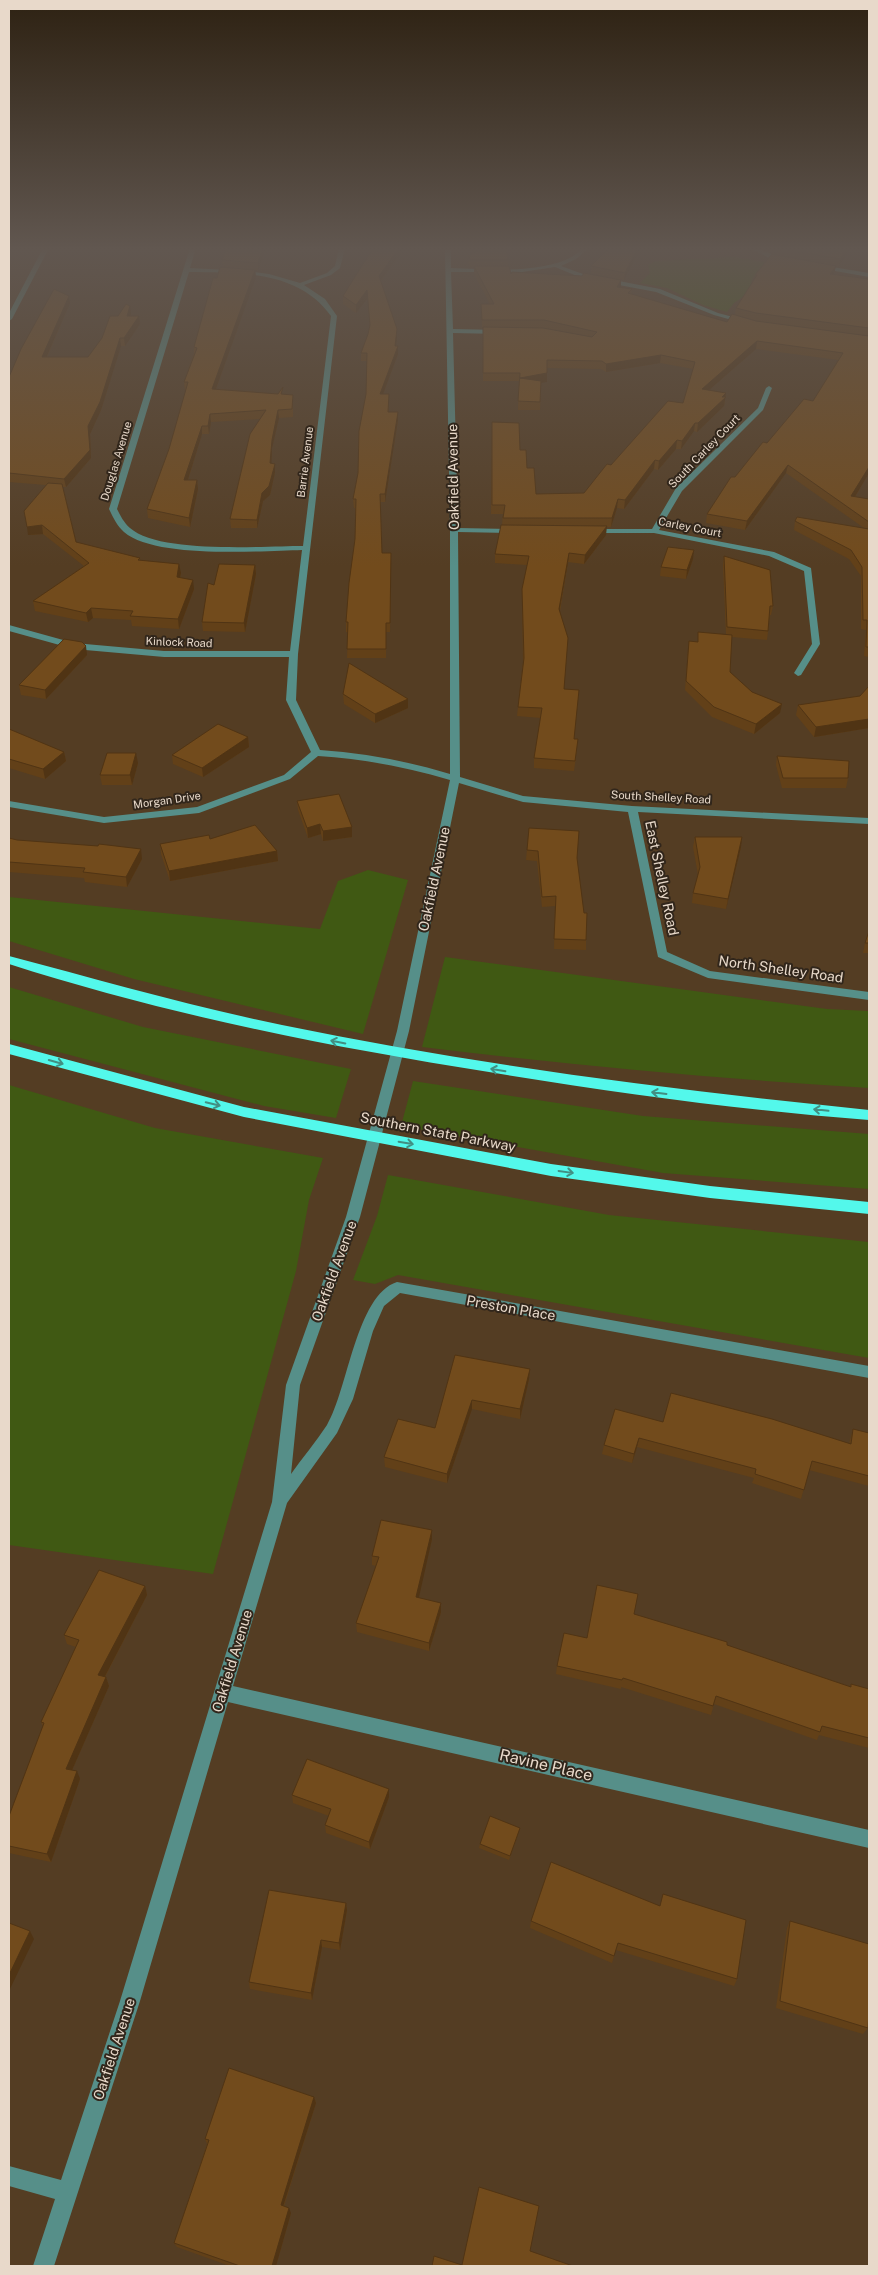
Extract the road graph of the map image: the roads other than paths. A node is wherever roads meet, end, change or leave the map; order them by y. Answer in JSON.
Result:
{"nodes":[{"id":1,"x":160,"y":354,"type":"edge"},
{"id":2,"x":330,"y":354,"type":"edge"},
{"id":3,"x":450,"y":354,"type":"edge"},
{"id":4,"x":769,"y":388,"type":"dead end"},
{"id":5,"x":454,"y":530,"type":"junction"},
{"id":6,"x":524,"y":530,"type":"edge"},
{"id":7,"x":584,"y":531,"type":"edge"},
{"id":8,"x":654,"y":531,"type":"junction"},
{"id":9,"x":308,"y":548,"type":"junction"},
{"id":10,"x":9,"y":628,"type":"edge"},
{"id":11,"x":294,"y":654,"type":"junction"},
{"id":12,"x":798,"y":674,"type":"dead end"},
{"id":13,"x":316,"y":753,"type":"junction"},
{"id":14,"x":455,"y":778,"type":"junction"},
{"id":15,"x":9,"y":804,"type":"edge"},
{"id":16,"x":632,"y":809,"type":"junction"},
{"id":17,"x":869,"y":821,"type":"edge"},
{"id":18,"x":662,"y":954,"type":"joint"},
{"id":19,"x":9,"y":960,"type":"edge"},
{"id":20,"x":869,"y":996,"type":"edge"},
{"id":21,"x":9,"y":1049,"type":"edge"},
{"id":22,"x":869,"y":1115,"type":"edge"},
{"id":23,"x":869,"y":1208,"type":"edge"},
{"id":24,"x":869,"y":1372,"type":"edge"},
{"id":25,"x":280,"y":1502,"type":"junction"},
{"id":26,"x":222,"y":1692,"type":"junction"},
{"id":27,"x":869,"y":1839,"type":"edge"},
{"id":28,"x":9,"y":2176,"type":"edge"},
{"id":29,"x":68,"y":2192,"type":"junction"},
{"id":30,"x":43,"y":2266,"type":"edge"}],
"edges":[{"from":1,"to":9,"type":"street","name":"Douglas Avenue"},
{"from":2,"to":9,"type":"street","name":"Barrie Avenue"},
{"from":3,"to":5,"type":"street","name":"Oakfield Avenue"},
{"from":4,"to":8,"type":"street","name":"South Carley Court"},
{"from":5,"to":6,"type":"street"},
{"from":5,"to":14,"type":"street","name":"Oakfield Avenue"},
{"from":7,"to":8,"type":"street","name":"Carley Court"},
{"from":8,"to":12,"type":"street","name":"Carley Court"},
{"from":9,"to":11,"type":"street","name":"Barrie Avenue"},
{"from":10,"to":11,"type":"street","name":"Kinlock Road"},
{"from":11,"to":13,"type":"street"},
{"from":13,"to":14,"type":"street"},
{"from":13,"to":15,"type":"street","name":"Morgan Drive"},
{"from":14,"to":16,"type":"street","name":"South Shelley Road"},
{"from":14,"to":25,"type":"street","name":"Oakfield Avenue"},
{"from":16,"to":17,"type":"street","name":"South Shelley Road"},
{"from":16,"to":18,"type":"street","name":"East Shelley Road"},
{"from":18,"to":20,"type":"street","name":"North Shelley Road"},
{"from":22,"to":19,"type":"highway","one_way":true},
{"from":21,"to":23,"type":"highway","name":"Southern State Parkway","one_way":true},
{"from":24,"to":25,"type":"street","name":"Preston Place"},
{"from":25,"to":26,"type":"street","name":"Oakfield Avenue"},
{"from":26,"to":27,"type":"street","name":"Ravine Place"},
{"from":26,"to":29,"type":"street","name":"Oakfield Avenue"},
{"from":28,"to":29,"type":"street"},
{"from":29,"to":30,"type":"street","name":"Oakfield Avenue"}]}
